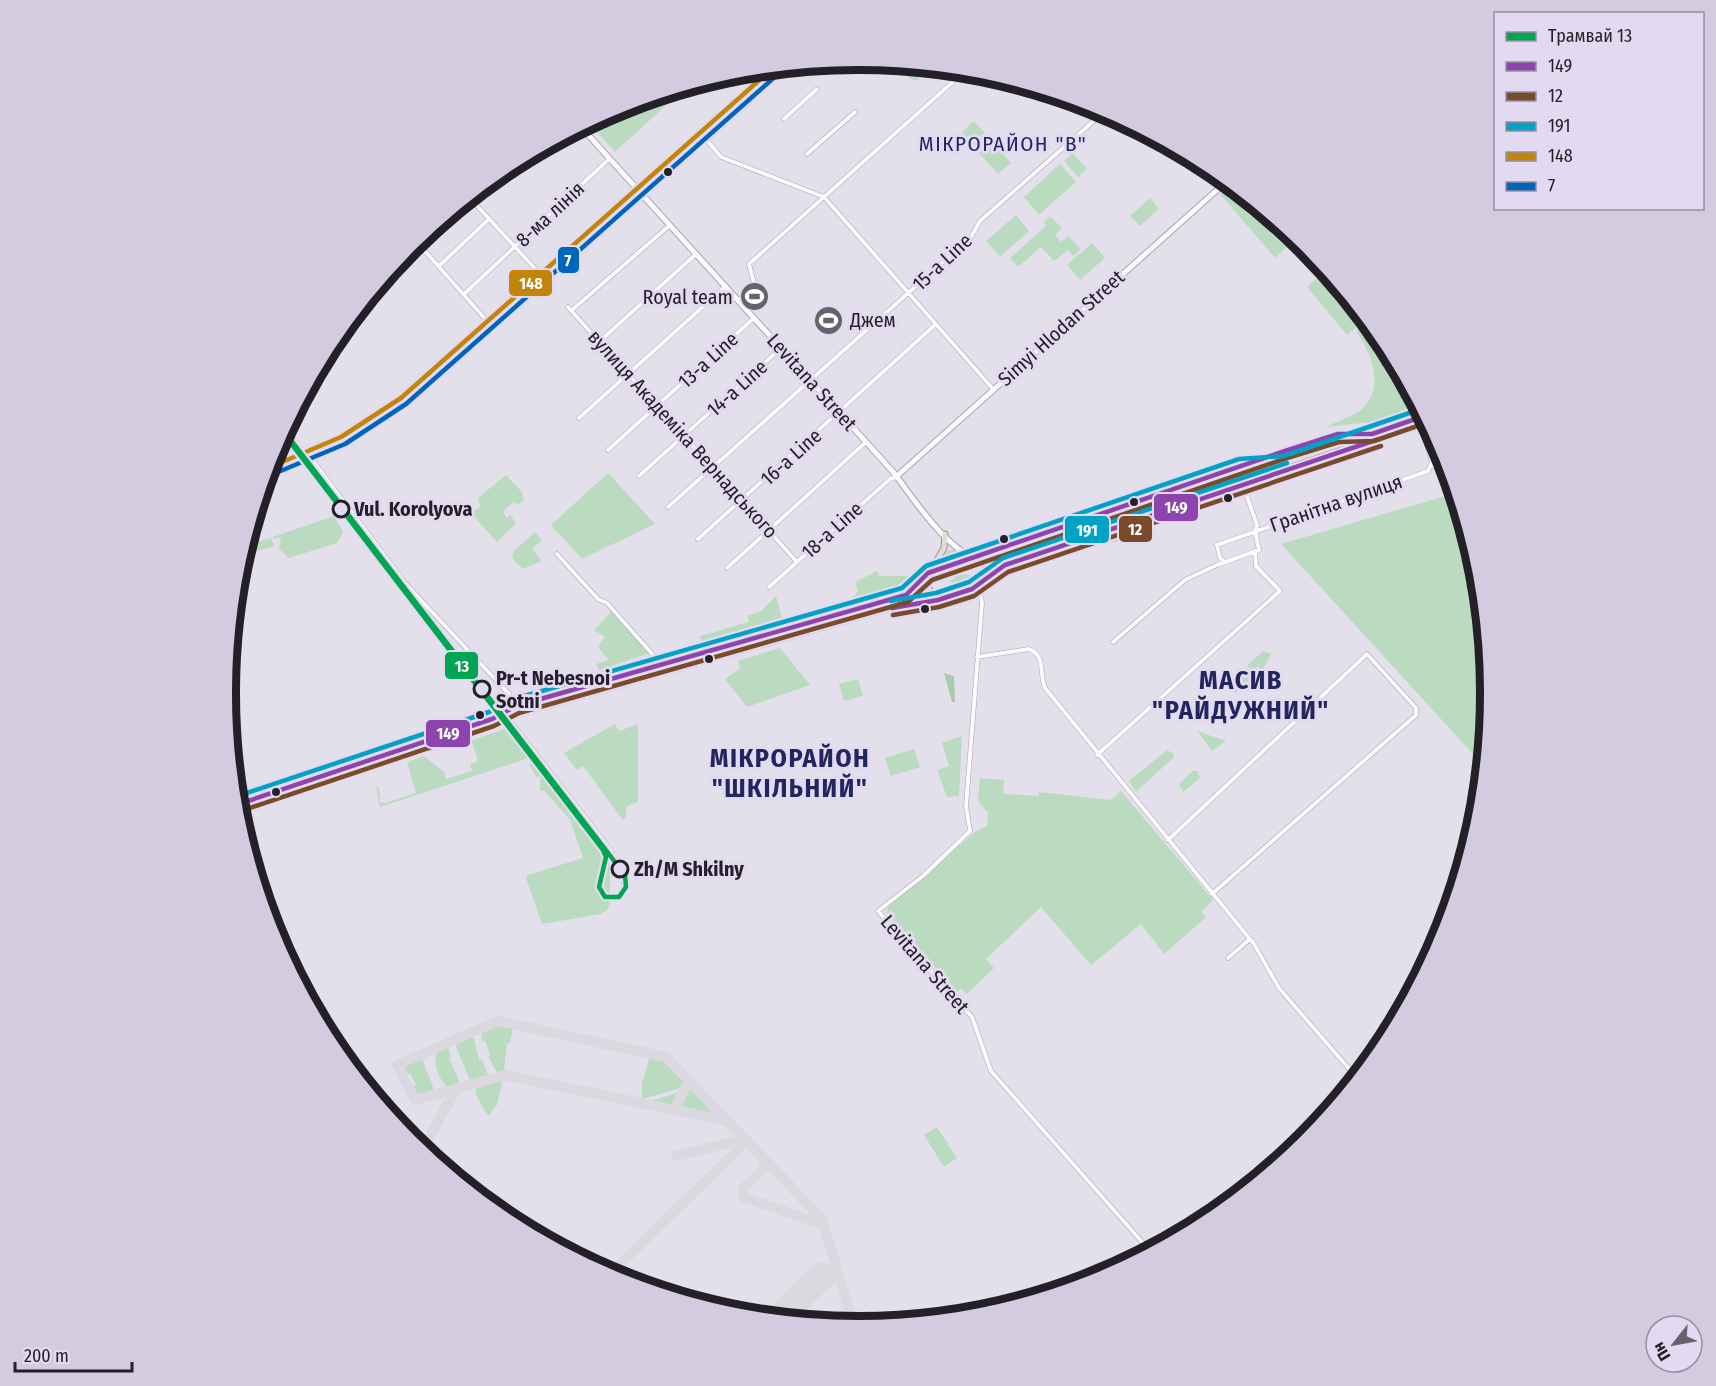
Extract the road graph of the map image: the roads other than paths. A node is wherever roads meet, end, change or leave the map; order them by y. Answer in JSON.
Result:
{"nodes":[{"id":1,"x":762,"y":78,"type":"edge"},
{"id":2,"x":955,"y":78,"type":"edge"},
{"id":3,"x":817,"y":90,"type":"dead end"},
{"id":4,"x":855,"y":112,"type":"dead end"},
{"id":5,"x":1097,"y":118,"type":"edge"},
{"id":6,"x":784,"y":119,"type":"dead end"},
{"id":7,"x":587,"y":133,"type":"edge"},
{"id":8,"x":701,"y":133,"type":"junction"},
{"id":9,"x":807,"y":154,"type":"dead end"},
{"id":10,"x":609,"y":159,"type":"junction"},
{"id":11,"x":1220,"y":187,"type":"edge"},
{"id":12,"x":636,"y":189,"type":"junction"},
{"id":13,"x":824,"y":197,"type":"junction"},
{"id":14,"x":474,"y":203,"type":"edge"},
{"id":15,"x":489,"y":219,"type":"junction"},
{"id":16,"x":671,"y":224,"type":"junction"},
{"id":17,"x":515,"y":247,"type":"junction"},
{"id":18,"x":423,"y":248,"type":"edge"},
{"id":19,"x":697,"y":253,"type":"junction"},
{"id":20,"x":439,"y":266,"type":"junction"},
{"id":21,"x":541,"y":275,"type":"junction"},
{"id":22,"x":726,"y":286,"type":"junction"},
{"id":23,"x":908,"y":293,"type":"junction"},
{"id":24,"x":464,"y":294,"type":"junction"},
{"id":25,"x":739,"y":300,"type":"junction"},
{"id":26,"x":755,"y":318,"type":"junction"},
{"id":27,"x":488,"y":322,"type":"junction"},
{"id":28,"x":936,"y":324,"type":"junction"},
{"id":29,"x":600,"y":341,"type":"junction"},
{"id":30,"x":782,"y":348,"type":"junction"},
{"id":31,"x":629,"y":373,"type":"junction"},
{"id":32,"x":811,"y":380,"type":"junction"},
{"id":33,"x":993,"y":389,"type":"junction"},
{"id":34,"x":657,"y":405,"type":"junction"},
{"id":35,"x":840,"y":412,"type":"junction"},
{"id":36,"x":579,"y":418,"type":"dead end"},
{"id":37,"x":1416,"y":419,"type":"edge"},
{"id":38,"x":1419,"y":426,"type":"edge"},
{"id":39,"x":1372,"y":434,"type":"junction"},
{"id":40,"x":1424,"y":434,"type":"edge"},
{"id":41,"x":684,"y":435,"type":"junction"},
{"id":42,"x":866,"y":442,"type":"junction"},
{"id":43,"x":608,"y":450,"type":"dead end"},
{"id":44,"x":307,"y":453,"type":"junction"},
{"id":45,"x":280,"y":463,"type":"edge"},
{"id":46,"x":1241,"y":466,"type":"junction"},
{"id":47,"x":1432,"y":466,"type":"junction"},
{"id":48,"x":713,"y":468,"type":"junction"},
{"id":49,"x":1438,"y":468,"type":"edge"},
{"id":50,"x":639,"y":476,"type":"dead end"},
{"id":51,"x":897,"y":476,"type":"junction"},
{"id":52,"x":1243,"y":485,"type":"junction"},
{"id":53,"x":742,"y":500,"type":"junction"},
{"id":54,"x":668,"y":507,"type":"dead end"},
{"id":55,"x":769,"y":530,"type":"junction"},
{"id":56,"x":1255,"y":531,"type":"junction"},
{"id":57,"x":945,"y":534,"type":"junction"},
{"id":58,"x":698,"y":539,"type":"dead end"},
{"id":59,"x":1255,"y":552,"type":"junction"},
{"id":60,"x":557,"y":554,"type":"dead end"},
{"id":61,"x":975,"y":557,"type":"junction"},
{"id":62,"x":797,"y":562,"type":"junction"},
{"id":63,"x":1225,"y":562,"type":"junction"},
{"id":64,"x":727,"y":568,"type":"dead end"},
{"id":65,"x":928,"y":573,"type":"junction"},
{"id":66,"x":981,"y":583,"type":"junction"},
{"id":67,"x":769,"y":587,"type":"dead end"},
{"id":68,"x":942,"y":599,"type":"junction"},
{"id":69,"x":1113,"y":642,"type":"dead end"},
{"id":70,"x":724,"y":650,"type":"junction"},
{"id":71,"x":977,"y":657,"type":"junction"},
{"id":72,"x":658,"y":665,"type":"junction"},
{"id":73,"x":516,"y":706,"type":"junction"},
{"id":74,"x":507,"y":713,"type":"junction"},
{"id":75,"x":1097,"y":755,"type":"junction"},
{"id":76,"x":245,"y":802,"type":"edge"},
{"id":77,"x":1168,"y":840,"type":"junction"},
{"id":78,"x":612,"y":852,"type":"dead end"},
{"id":79,"x":1212,"y":894,"type":"junction"},
{"id":80,"x":1250,"y":939,"type":"junction"},
{"id":81,"x":1228,"y":958,"type":"dead end"},
{"id":82,"x":1352,"y":1072,"type":"edge"},
{"id":83,"x":1145,"y":1245,"type":"edge"}],
"edges":[{"from":1,"to":8,"type":"main road"},
{"from":2,"to":13,"type":"street"},
{"from":3,"to":6,"type":"street"},
{"from":4,"to":9,"type":"street"},
{"from":5,"to":23,"type":"street","name":"15-a Line"},
{"from":7,"to":10,"type":"main road","name":"Levitana Street"},
{"from":8,"to":12,"type":"main road"},
{"from":8,"to":13,"type":"street"},
{"from":10,"to":12,"type":"main road","name":"Levitana Street"},
{"from":10,"to":17,"type":"street","name":"8-ма лінія"},
{"from":11,"to":33,"type":"main road","name":"Simyi Hlodan Street"},
{"from":12,"to":16,"type":"main road","name":"Levitana Street"},
{"from":12,"to":21,"type":"main road"},
{"from":13,"to":23,"type":"street"},
{"from":13,"to":25,"type":"street"},
{"from":14,"to":15,"type":"street"},
{"from":15,"to":17,"type":"street"},
{"from":15,"to":20,"type":"street"},
{"from":16,"to":19,"type":"main road","name":"Levitana Street"},
{"from":16,"to":29,"type":"street","name":"вулиця Академіка Вернадського"},
{"from":17,"to":21,"type":"street"},
{"from":17,"to":24,"type":"street","name":"8-ма лінія"},
{"from":18,"to":20,"type":"street"},
{"from":19,"to":22,"type":"main road","name":"Levitana Street"},
{"from":19,"to":29,"type":"street"},
{"from":20,"to":24,"type":"street"},
{"from":21,"to":27,"type":"main road"},
{"from":22,"to":25,"type":"main road","name":"Levitana Street"},
{"from":22,"to":31,"type":"street"},
{"from":23,"to":28,"type":"street"},
{"from":23,"to":32,"type":"street","name":"15-a Line"},
{"from":24,"to":27,"type":"street"},
{"from":25,"to":26,"type":"main road","name":"Levitana Street"},
{"from":26,"to":30,"type":"main road","name":"Levitana Street"},
{"from":26,"to":34,"type":"street","name":"13-a Line"},
{"from":27,"to":44,"type":"main road"},
{"from":28,"to":33,"type":"street"},
{"from":28,"to":35,"type":"street","name":"16-a Line"},
{"from":29,"to":31,"type":"street","name":"вулиця Академіка Вернадського"},
{"from":30,"to":32,"type":"main road","name":"Levitana Street"},
{"from":30,"to":41,"type":"street","name":"14-a Line"},
{"from":31,"to":34,"type":"street","name":"вулиця Академіка Вернадського"},
{"from":31,"to":36,"type":"street"},
{"from":32,"to":35,"type":"main road","name":"Levitana Street"},
{"from":32,"to":48,"type":"street","name":"15-a Line"},
{"from":33,"to":51,"type":"main road","name":"Simyi Hlodan Street"},
{"from":34,"to":41,"type":"street","name":"вулиця Академіка Вернадського"},
{"from":34,"to":43,"type":"street","name":"13-a Line"},
{"from":35,"to":42,"type":"main road","name":"Levitana Street"},
{"from":35,"to":53,"type":"street","name":"16-a Line"},
{"from":37,"to":39,"type":"main road"},
{"from":38,"to":52,"type":"main road"},
{"from":39,"to":46,"type":"main road"},
{"from":39,"to":46,"type":"street"},
{"from":40,"to":47,"type":"street"},
{"from":41,"to":48,"type":"street","name":"вулиця Академіка Вернадського"},
{"from":41,"to":50,"type":"street","name":"14-a Line"},
{"from":42,"to":51,"type":"main road","name":"Levitana Street"},
{"from":42,"to":55,"type":"street"},
{"from":44,"to":45,"type":"main road"},
{"from":44,"to":73,"type":"street"},
{"from":46,"to":61,"type":"main road"},
{"from":47,"to":49,"type":"street"},
{"from":47,"to":56,"type":"street","name":"Гранітна вулиця"},
{"from":48,"to":53,"type":"street","name":"вулиця Академіка Вернадського"},
{"from":48,"to":54,"type":"street","name":"15-a Line"},
{"from":51,"to":57,"type":"main road","name":"Levitana Street"},
{"from":51,"to":62,"type":"street","name":"18-a Line"},
{"from":52,"to":56,"type":"street"},
{"from":52,"to":66,"type":"main road"},
{"from":53,"to":55,"type":"street","name":"вулиця Академіка Вернадського"},
{"from":53,"to":58,"type":"street","name":"16-a Line"},
{"from":55,"to":62,"type":"street","name":"вулиця Академіка Вернадського"},
{"from":55,"to":64,"type":"street"},
{"from":56,"to":59,"type":"street"},
{"from":56,"to":63,"type":"street","name":"Гранітна вулиця"},
{"from":57,"to":61,"type":"main road","name":"Levitana Street"},
{"from":57,"to":65,"type":"main road"},
{"from":59,"to":63,"type":"street"},
{"from":59,"to":75,"type":"street"},
{"from":60,"to":72,"type":"street"},
{"from":61,"to":65,"type":"main road"},
{"from":61,"to":66,"type":"main road","name":"Levitana Street"},
{"from":62,"to":67,"type":"street","name":"18-a Line"},
{"from":63,"to":69,"type":"street"},
{"from":65,"to":68,"type":"main road"},
{"from":65,"to":70,"type":"main road"},
{"from":66,"to":68,"type":"main road"},
{"from":66,"to":71,"type":"street","name":"Levitana Street"},
{"from":68,"to":70,"type":"main road"},
{"from":70,"to":72,"type":"main road"},
{"from":70,"to":74,"type":"main road"},
{"from":71,"to":75,"type":"street"},
{"from":71,"to":83,"type":"street","name":"Levitana Street"},
{"from":72,"to":73,"type":"main road"},
{"from":73,"to":74,"type":"main road"},
{"from":74,"to":76,"type":"main road"},
{"from":74,"to":78,"type":"street"},
{"from":75,"to":77,"type":"street"},
{"from":77,"to":79,"type":"street"},
{"from":77,"to":79,"type":"street"},
{"from":79,"to":80,"type":"street"},
{"from":80,"to":81,"type":"street"},
{"from":80,"to":82,"type":"street"}]}
